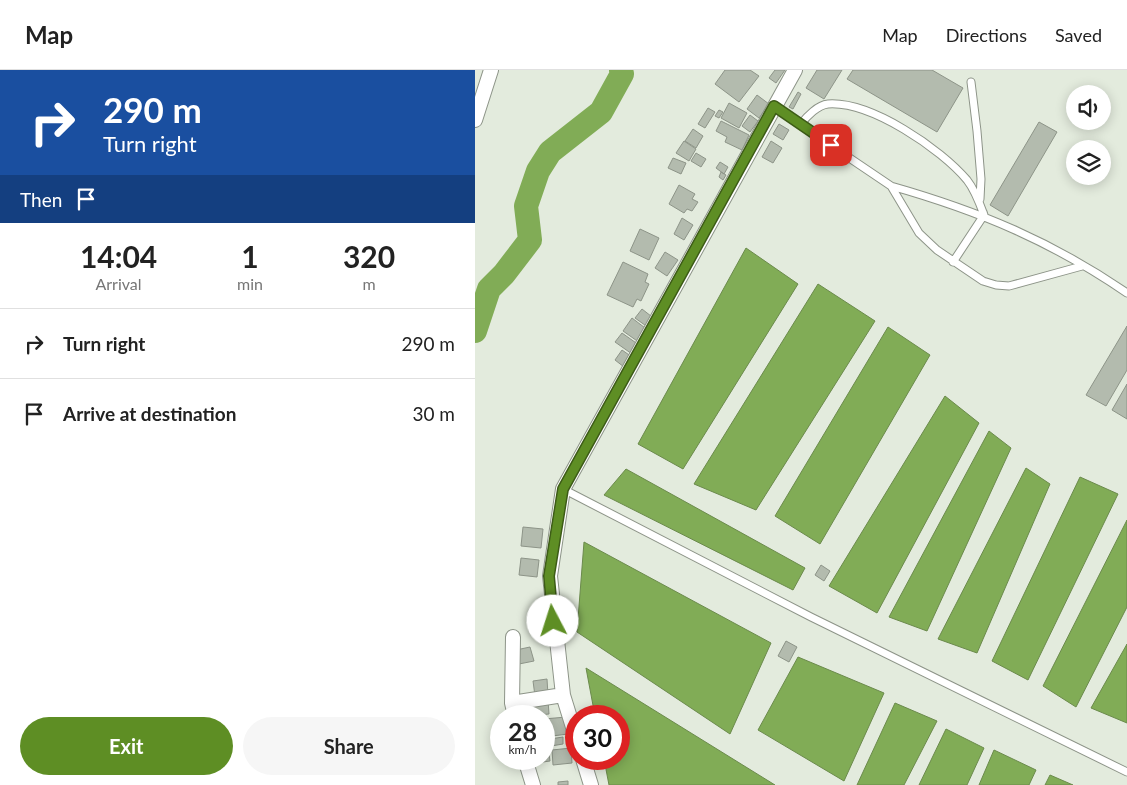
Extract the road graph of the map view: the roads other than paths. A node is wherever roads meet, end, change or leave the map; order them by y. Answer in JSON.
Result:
{"nodes":[{"id":1,"x":491,"y":70,"type":"edge"},
{"id":2,"x":795,"y":70,"type":"edge"},
{"id":3,"x":971,"y":82,"type":"dead end"},
{"id":4,"x":774,"y":106,"type":"junction"},
{"id":5,"x":475,"y":120,"type":"edge"},
{"id":6,"x":801,"y":124,"type":"junction"},
{"id":7,"x":891,"y":186,"type":"junction"},
{"id":8,"x":984,"y":215,"type":"junction"},
{"id":9,"x":953,"y":262,"type":"junction"},
{"id":10,"x":1083,"y":266,"type":"junction"},
{"id":11,"x":1127,"y":293,"type":"edge"},
{"id":12,"x":563,"y":489,"type":"junction"},
{"id":13,"x":513,"y":637,"type":"dead end"},
{"id":14,"x":563,"y":695,"type":"junction"},
{"id":15,"x":514,"y":705,"type":"edge"},
{"id":16,"x":528,"y":705,"type":"edge"},
{"id":17,"x":566,"y":705,"type":"edge"},
{"id":18,"x":528,"y":770,"type":"edge"},
{"id":19,"x":586,"y":770,"type":"edge"},
{"id":20,"x":1127,"y":772,"type":"edge"},
{"id":21,"x":533,"y":785,"type":"edge"},
{"id":22,"x":591,"y":785,"type":"edge"}],
"edges":[{"from":1,"to":5,"type":"street"},
{"from":2,"to":4,"type":"street"},
{"from":3,"to":8,"type":"lane"},
{"from":4,"to":6,"type":"lane"},
{"from":4,"to":12,"type":"street"},
{"from":6,"to":7,"type":"lane"},
{"from":6,"to":8,"type":"lane"},
{"from":7,"to":8,"type":"lane"},
{"from":7,"to":9,"type":"lane"},
{"from":8,"to":9,"type":"lane"},
{"from":8,"to":10,"type":"lane"},
{"from":9,"to":10,"type":"lane"},
{"from":10,"to":11,"type":"lane"},
{"from":12,"to":14,"type":"street"},
{"from":12,"to":20,"type":"lane"},
{"from":13,"to":15,"type":"street"},
{"from":14,"to":16,"type":"street"},
{"from":14,"to":17,"type":"street"},
{"from":18,"to":21,"type":"street"},
{"from":19,"to":22,"type":"street"}]}
